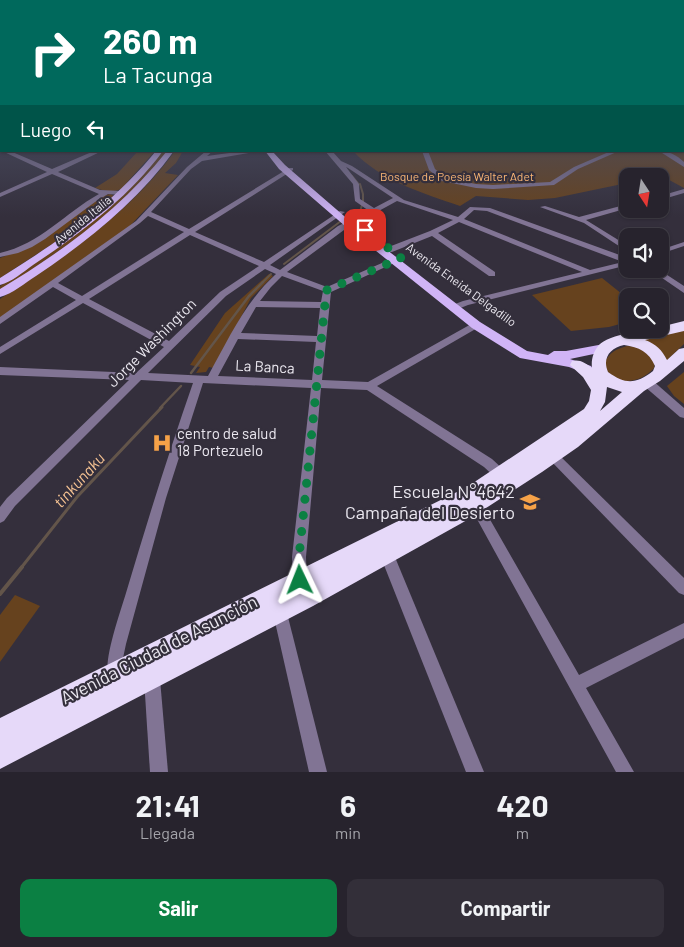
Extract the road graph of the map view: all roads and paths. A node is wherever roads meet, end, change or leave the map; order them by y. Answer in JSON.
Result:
{"nodes":[{"id":1,"x":7,"y":152,"type":"edge"},
{"id":2,"x":97,"y":152,"type":"edge"},
{"id":3,"x":159,"y":152,"type":"edge"},
{"id":4,"x":170,"y":152,"type":"edge"},
{"id":5,"x":209,"y":152,"type":"edge"},
{"id":6,"x":251,"y":152,"type":"edge"},
{"id":7,"x":269,"y":152,"type":"edge"},
{"id":8,"x":276,"y":152,"type":"edge"},
{"id":9,"x":329,"y":152,"type":"edge"},
{"id":10,"x":425,"y":152,"type":"edge"},
{"id":11,"x":614,"y":152,"type":"edge"},
{"id":12,"x":664,"y":152,"type":"edge"},
{"id":13,"x":201,"y":159,"type":"junction"},
{"id":14,"x":339,"y":162,"type":"junction"},
{"id":15,"x":684,"y":165,"type":"edge"},
{"id":16,"x":289,"y":170,"type":"junction"},
{"id":17,"x":52,"y":172,"type":"junction"},
{"id":18,"x":684,"y":192,"type":"edge"},
{"id":19,"x":106,"y":193,"type":"junction"},
{"id":20,"x":121,"y":193,"type":"junction"},
{"id":21,"x":0,"y":195,"type":"edge"},
{"id":22,"x":669,"y":196,"type":"edge"},
{"id":23,"x":396,"y":199,"type":"junction"},
{"id":24,"x":543,"y":207,"type":"dead end"},
{"id":25,"x":619,"y":208,"type":"edge"},
{"id":26,"x":372,"y":210,"type":"junction"},
{"id":27,"x":147,"y":213,"type":"junction"},
{"id":28,"x":339,"y":213,"type":"junction"},
{"id":29,"x":459,"y":219,"type":"junction"},
{"id":30,"x":580,"y":219,"type":"junction"},
{"id":31,"x":351,"y":222,"type":"junction"},
{"id":32,"x":190,"y":232,"type":"junction"},
{"id":33,"x":433,"y":233,"type":"junction"},
{"id":34,"x":619,"y":244,"type":"edge"},
{"id":35,"x":684,"y":244,"type":"edge"},
{"id":36,"x":669,"y":249,"type":"edge"},
{"id":37,"x":390,"y":250,"type":"junction"},
{"id":38,"x":0,"y":255,"type":"edge"},
{"id":39,"x":619,"y":259,"type":"edge"},
{"id":40,"x":398,"y":260,"type":"junction"},
{"id":41,"x":263,"y":265,"type":"junction"},
{"id":42,"x":619,"y":265,"type":"edge"},
{"id":43,"x":281,"y":273,"type":"junction"},
{"id":44,"x":591,"y":273,"type":"junction"},
{"id":45,"x":492,"y":274,"type":"dead end"},
{"id":46,"x":667,"y":278,"type":"edge"},
{"id":47,"x":0,"y":282,"type":"edge"},
{"id":48,"x":53,"y":284,"type":"junction"},
{"id":49,"x":327,"y":290,"type":"junction"},
{"id":50,"x":684,"y":290,"type":"edge"},
{"id":51,"x":0,"y":294,"type":"edge"},
{"id":52,"x":81,"y":299,"type":"junction"},
{"id":53,"x":253,"y":304,"type":"junction"},
{"id":54,"x":324,"y":306,"type":"junction"},
{"id":55,"x":457,"y":306,"type":"junction"},
{"id":56,"x":0,"y":320,"type":"edge"},
{"id":57,"x":476,"y":325,"type":"junction"},
{"id":58,"x":684,"y":326,"type":"edge"},
{"id":59,"x":234,"y":336,"type":"junction"},
{"id":60,"x":320,"y":339,"type":"junction"},
{"id":61,"x":623,"y":340,"type":"junction"},
{"id":62,"x":170,"y":346,"type":"junction"},
{"id":63,"x":604,"y":348,"type":"junction"},
{"id":64,"x":0,"y":351,"type":"edge"},
{"id":65,"x":684,"y":353,"type":"edge"},
{"id":66,"x":577,"y":366,"type":"joint"},
{"id":67,"x":0,"y":372,"type":"edge"},
{"id":68,"x":660,"y":372,"type":"junction"},
{"id":69,"x":142,"y":376,"type":"junction"},
{"id":70,"x":205,"y":379,"type":"junction"},
{"id":71,"x":599,"y":379,"type":"junction"},
{"id":72,"x":317,"y":384,"type":"junction"},
{"id":73,"x":644,"y":385,"type":"junction"},
{"id":74,"x":369,"y":386,"type":"junction"},
{"id":75,"x":684,"y":414,"type":"edge"},
{"id":76,"x":553,"y":456,"type":"junction"},
{"id":77,"x":501,"y":475,"type":"junction"},
{"id":78,"x":5,"y":501,"type":"edge"},
{"id":79,"x":476,"y":506,"type":"junction"},
{"id":80,"x":0,"y":517,"type":"edge"},
{"id":81,"x":387,"y":555,"type":"junction"},
{"id":82,"x":300,"y":580,"type":"junction"},
{"id":83,"x":684,"y":588,"type":"edge"},
{"id":84,"x":280,"y":613,"type":"junction"},
{"id":85,"x":684,"y":630,"type":"edge"},
{"id":86,"x":114,"y":672,"type":"junction"},
{"id":87,"x":152,"y":679,"type":"junction"},
{"id":88,"x":576,"y":685,"type":"junction"},
{"id":89,"x":0,"y":731,"type":"edge"},
{"id":90,"x":1,"y":758,"type":"edge"},
{"id":91,"x":159,"y":772,"type":"edge"},
{"id":92,"x":318,"y":772,"type":"edge"},
{"id":93,"x":475,"y":772,"type":"edge"},
{"id":94,"x":625,"y":772,"type":"edge"}],
"edges":[{"from":1,"to":17,"type":"street"},
{"from":2,"to":17,"type":"street"},
{"from":3,"to":20,"type":"main road","name":"Avenida Italia"},
{"from":4,"to":51,"type":"main road","name":"Avenida Italia"},
{"from":5,"to":13,"type":"street"},
{"from":6,"to":13,"type":"street"},
{"from":7,"to":16,"type":"main road","name":"Avenida Eneida Delgadillo"},
{"from":8,"to":16,"type":"main road","name":"Avenida Eneida Delgadillo"},
{"from":9,"to":14,"type":"street"},
{"from":10,"to":11,"type":"street"},
{"from":12,"to":15,"type":"street"},
{"from":13,"to":27,"type":"street"},
{"from":14,"to":23,"type":"street"},
{"from":14,"to":26,"type":"street"},
{"from":16,"to":28,"type":"main road","name":"Avenida Eneida Delgadillo"},
{"from":16,"to":32,"type":"street"},
{"from":17,"to":19,"type":"street"},
{"from":17,"to":21,"type":"street"},
{"from":18,"to":22,"type":"street"},
{"from":19,"to":20,"type":"street"},
{"from":19,"to":38,"type":"street"},
{"from":20,"to":47,"type":"main road","name":"Avenida Italia"},
{"from":23,"to":26,"type":"street"},
{"from":23,"to":29,"type":"street"},
{"from":24,"to":30,"type":"street"},
{"from":25,"to":30,"type":"street"},
{"from":26,"to":31,"type":"street"},
{"from":27,"to":32,"type":"street"},
{"from":27,"to":48,"type":"street"},
{"from":28,"to":31,"type":"main road","name":"Avenida Eneida Delgadillo"},
{"from":28,"to":41,"type":"street","name":"Jorge Washington"},
{"from":29,"to":33,"type":"street"},
{"from":29,"to":39,"type":"street"},
{"from":29,"to":44,"type":"street"},
{"from":30,"to":34,"type":"street"},
{"from":31,"to":37,"type":"main road","name":"Avenida Eneida Delgadillo"},
{"from":31,"to":40,"type":"main road","name":"Avenida Eneida Delgadillo"},
{"from":31,"to":43,"type":"street"},
{"from":32,"to":41,"type":"street"},
{"from":32,"to":52,"type":"street"},
{"from":33,"to":37,"type":"street"},
{"from":33,"to":45,"type":"street"},
{"from":35,"to":36,"type":"street"},
{"from":37,"to":40,"type":"main road","name":"Avenida Eneida Delgadillo"},
{"from":40,"to":49,"type":"street"},
{"from":40,"to":55,"type":"main road","name":"Avenida Eneida Delgadillo"},
{"from":41,"to":43,"type":"street"},
{"from":41,"to":62,"type":"street","name":"Jorge Washington"},
{"from":42,"to":44,"type":"street"},
{"from":43,"to":49,"type":"street"},
{"from":43,"to":53,"type":"street"},
{"from":44,"to":55,"type":"street"},
{"from":46,"to":50,"type":"street"},
{"from":48,"to":52,"type":"street"},
{"from":48,"to":56,"type":"street"},
{"from":49,"to":54,"type":"street"},
{"from":52,"to":62,"type":"street"},
{"from":52,"to":64,"type":"street"},
{"from":53,"to":54,"type":"street"},
{"from":53,"to":59,"type":"street"},
{"from":54,"to":60,"type":"street"},
{"from":55,"to":57,"type":"main road","name":"Avenida Eneida Delgadillo"},
{"from":55,"to":63,"type":"main road","name":"Avenida Eneida Delgadillo"},
{"from":57,"to":66,"type":"main road","name":"Avenida Eneida Delgadillo"},
{"from":57,"to":74,"type":"street"},
{"from":58,"to":61,"type":"highway"},
{"from":59,"to":60,"type":"street"},
{"from":59,"to":70,"type":"street"},
{"from":60,"to":72,"type":"street"},
{"from":61,"to":63,"type":"highway"},
{"from":61,"to":68,"type":"highway"},
{"from":62,"to":69,"type":"street","name":"Jorge Washington"},
{"from":63,"to":71,"type":"highway"},
{"from":65,"to":68,"type":"highway"},
{"from":66,"to":71,"type":"highway"},
{"from":67,"to":69,"type":"street","name":"La Banca"},
{"from":68,"to":73,"type":"highway"},
{"from":69,"to":70,"type":"street","name":"La Banca"},
{"from":69,"to":78,"type":"street","name":"Jorge Washington"},
{"from":70,"to":72,"type":"street","name":"La Banca"},
{"from":70,"to":86,"type":"street"},
{"from":71,"to":73,"type":"highway"},
{"from":71,"to":77,"type":"highway","name":"Avenida Ciudad de Asunción"},
{"from":72,"to":74,"type":"street","name":"La Banca"},
{"from":72,"to":82,"type":"street"},
{"from":73,"to":75,"type":"street"},
{"from":73,"to":76,"type":"highway","name":"Avenida Ciudad de Asunción"},
{"from":74,"to":77,"type":"street"},
{"from":76,"to":79,"type":"highway","name":"Avenida Ciudad de Asunción"},
{"from":76,"to":83,"type":"street"},
{"from":77,"to":82,"type":"highway","name":"Avenida Ciudad de Asunción"},
{"from":78,"to":80,"type":"street","name":"Jorge Washington"},
{"from":79,"to":81,"type":"highway","name":"Avenida Ciudad de Asunción"},
{"from":79,"to":88,"type":"street"},
{"from":81,"to":84,"type":"highway","name":"Avenida Ciudad de Asunción"},
{"from":81,"to":93,"type":"street"},
{"from":82,"to":86,"type":"highway","name":"Avenida Ciudad de Asunción"},
{"from":84,"to":87,"type":"highway","name":"Avenida Ciudad de Asunción"},
{"from":84,"to":92,"type":"street"},
{"from":85,"to":88,"type":"street"},
{"from":86,"to":89,"type":"highway","name":"Avenida Ciudad de Asunción"},
{"from":87,"to":90,"type":"highway","name":"Avenida Ciudad de Asunción"},
{"from":87,"to":91,"type":"street"},
{"from":88,"to":94,"type":"street"}]}
